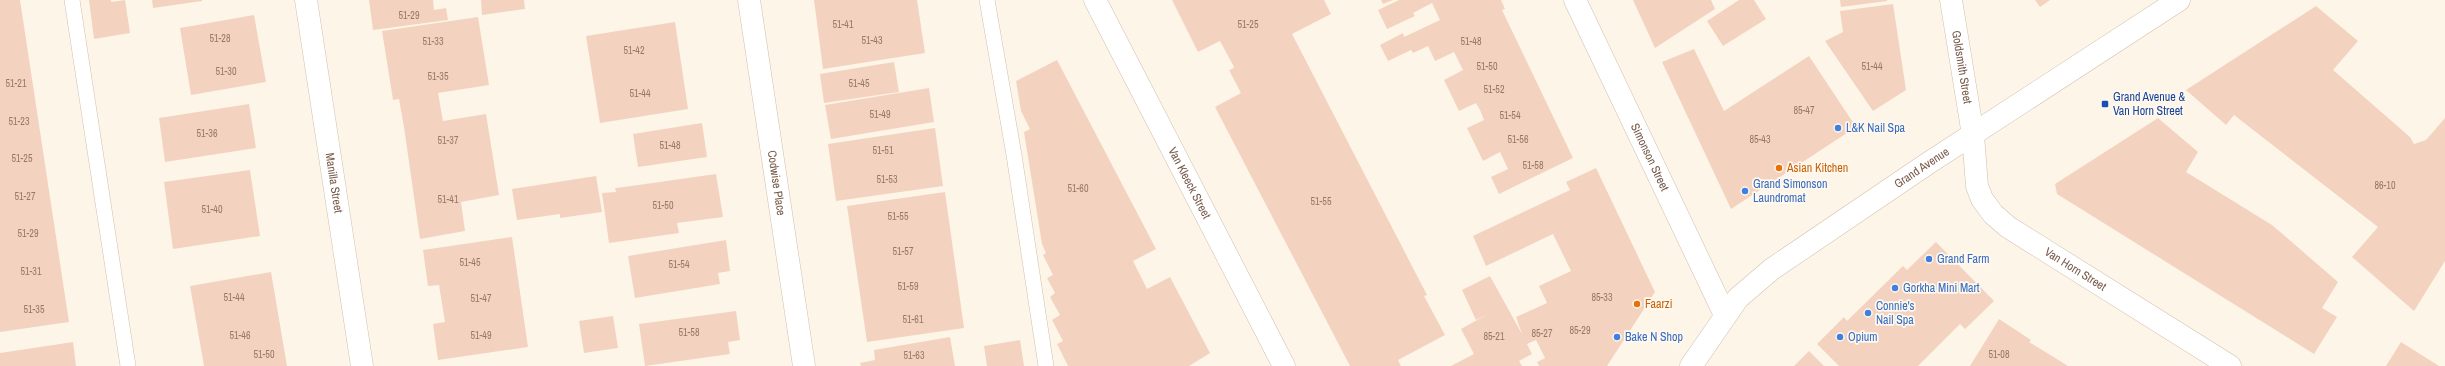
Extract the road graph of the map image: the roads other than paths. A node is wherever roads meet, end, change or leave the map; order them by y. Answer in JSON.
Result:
{"nodes":[{"id":1,"x":72,"y":0,"type":"edge"},
{"id":2,"x":306,"y":0,"type":"edge"},
{"id":3,"x":749,"y":0,"type":"edge"},
{"id":4,"x":986,"y":0,"type":"edge"},
{"id":5,"x":1095,"y":0,"type":"edge"},
{"id":6,"x":1576,"y":0,"type":"edge"},
{"id":7,"x":1951,"y":0,"type":"edge"},
{"id":8,"x":2179,"y":0,"type":"edge"},
{"id":9,"x":1973,"y":135,"type":"junction"},
{"id":10,"x":1725,"y":314,"type":"junction"},
{"id":11,"x":2199,"y":358,"type":"edge"},
{"id":12,"x":128,"y":366,"type":"edge"},
{"id":13,"x":362,"y":366,"type":"edge"},
{"id":14,"x":804,"y":366,"type":"edge"},
{"id":15,"x":1046,"y":366,"type":"edge"},
{"id":16,"x":1284,"y":366,"type":"edge"},
{"id":17,"x":1691,"y":366,"type":"edge"},
{"id":18,"x":2230,"y":366,"type":"edge"}],
"edges":[{"from":1,"to":12,"type":"lane"},
{"from":2,"to":13,"type":"street","name":"Manilla Street"},
{"from":3,"to":14,"type":"street","name":"Codwise Place"},
{"from":4,"to":15,"type":"lane"},
{"from":5,"to":16,"type":"street","name":"Van Kleeck Street"},
{"from":6,"to":10,"type":"street","name":"Simonson Street"},
{"from":7,"to":9,"type":"street","name":"Goldsmith Street"},
{"from":8,"to":9,"type":"street","name":"Grand Avenue"},
{"from":9,"to":10,"type":"street","name":"Grand Avenue"},
{"from":9,"to":11,"type":"street","name":"Van Horn Street"},
{"from":10,"to":17,"type":"street","name":"Grand Avenue"},
{"from":11,"to":18,"type":"street","name":"Van Horn Street"}]}
